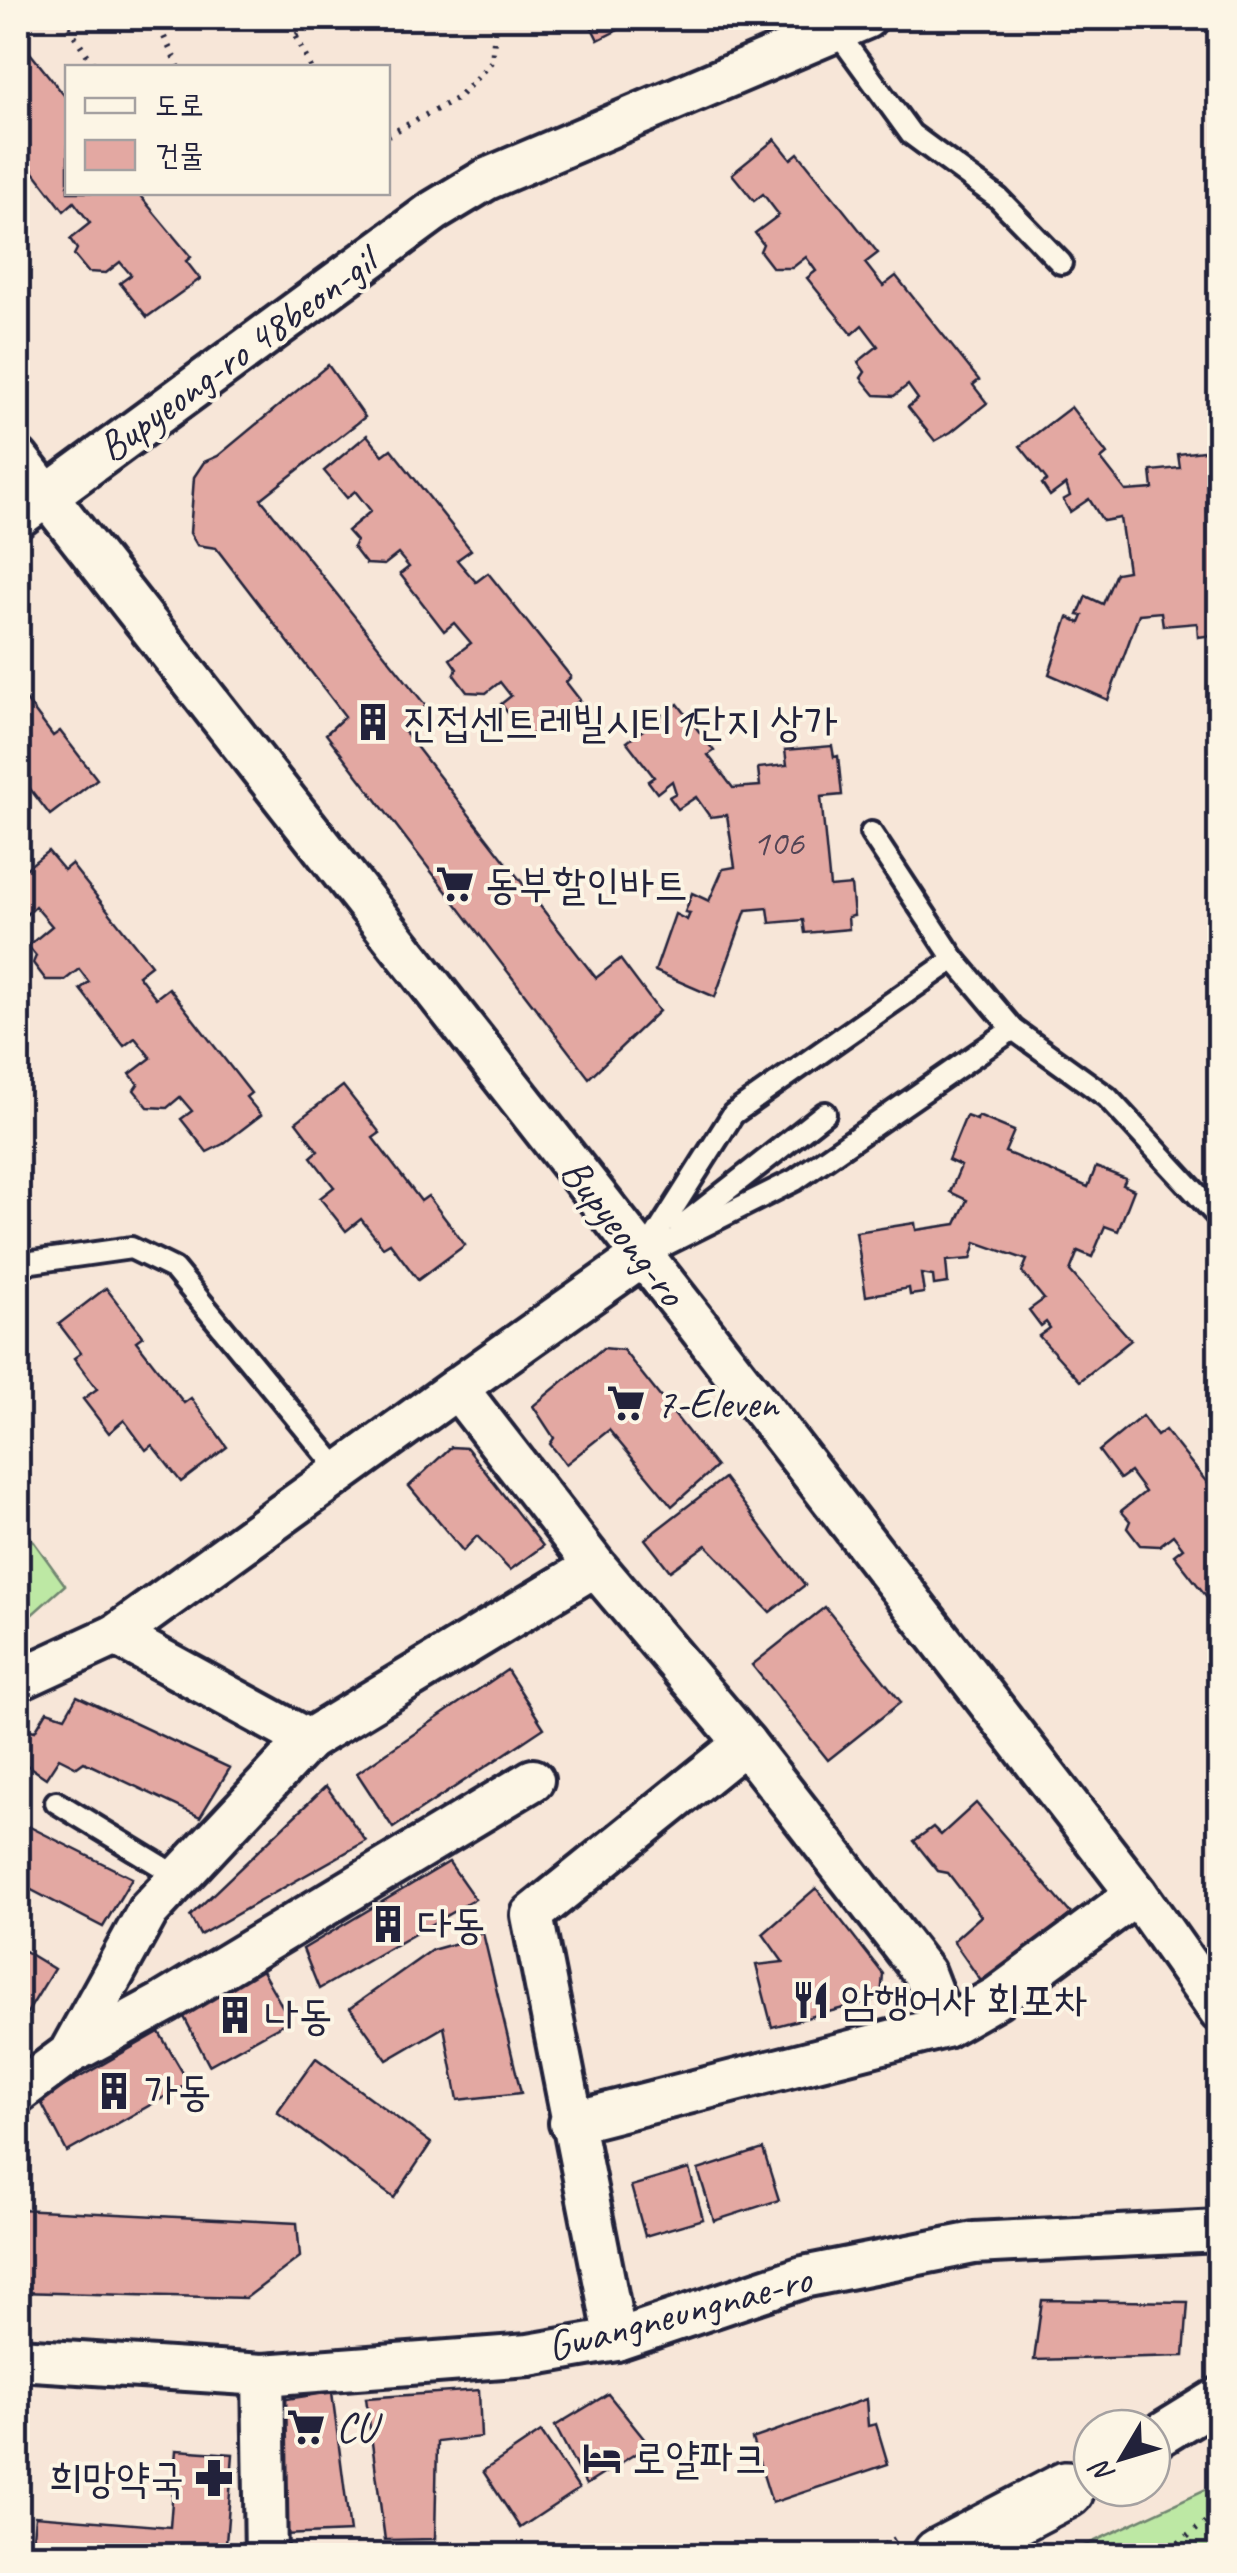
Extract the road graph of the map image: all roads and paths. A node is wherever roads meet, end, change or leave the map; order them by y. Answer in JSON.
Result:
{"nodes":[{"id":1,"x":63,"y":18,"type":"edge"},
{"id":2,"x":155,"y":18,"type":"edge"},
{"id":3,"x":287,"y":18,"type":"edge"},
{"id":4,"x":333,"y":18,"type":"edge"},
{"id":5,"x":496,"y":18,"type":"edge"},
{"id":6,"x":844,"y":22,"type":"edge"},
{"id":7,"x":296,"y":35,"type":"junction"},
{"id":8,"x":94,"y":65,"type":"edge"},
{"id":9,"x":177,"y":65,"type":"edge"},
{"id":10,"x":310,"y":65,"type":"edge"},
{"id":11,"x":390,"y":134,"type":"edge"},
{"id":12,"x":18,"y":183,"type":"edge"},
{"id":13,"x":31,"y":184,"type":"dead end"},
{"id":14,"x":1062,"y":263,"type":"dead end"},
{"id":15,"x":18,"y":458,"type":"edge"},
{"id":16,"x":31,"y":506,"type":"edge"},
{"id":17,"x":871,"y":832,"type":"dead end"},
{"id":18,"x":954,"y":959,"type":"junction"},
{"id":19,"x":1013,"y":1029,"type":"junction"},
{"id":20,"x":825,"y":1113,"type":"dead end"},
{"id":21,"x":1220,"y":1219,"type":"edge"},
{"id":22,"x":643,"y":1256,"type":"junction"},
{"id":23,"x":18,"y":1264,"type":"edge"},
{"id":24,"x":457,"y":1388,"type":"junction"},
{"id":25,"x":342,"y":1472,"type":"junction"},
{"id":26,"x":595,"y":1566,"type":"junction"},
{"id":27,"x":116,"y":1635,"type":"junction"},
{"id":28,"x":18,"y":1680,"type":"edge"},
{"id":29,"x":308,"y":1740,"type":"junction"},
{"id":30,"x":745,"y":1743,"type":"junction"},
{"id":31,"x":533,"y":1780,"type":"dead end"},
{"id":32,"x":56,"y":1802,"type":"dead end"},
{"id":33,"x":180,"y":1877,"type":"junction"},
{"id":34,"x":1137,"y":1894,"type":"junction"},
{"id":35,"x":1220,"y":2012,"type":"edge"},
{"id":36,"x":945,"y":2027,"type":"junction"},
{"id":37,"x":69,"y":2054,"type":"junction"},
{"id":38,"x":18,"y":2092,"type":"edge"},
{"id":39,"x":570,"y":2122,"type":"junction"},
{"id":40,"x":1220,"y":2232,"type":"edge"},
{"id":41,"x":616,"y":2340,"type":"junction"},
{"id":42,"x":18,"y":2358,"type":"edge"},
{"id":43,"x":263,"y":2375,"type":"junction"},
{"id":44,"x":1220,"y":2398,"type":"edge"},
{"id":45,"x":1172,"y":2428,"type":"edge"},
{"id":46,"x":1072,"y":2487,"type":"edge"},
{"id":47,"x":1220,"y":2511,"type":"edge"},
{"id":48,"x":266,"y":2556,"type":"edge"},
{"id":49,"x":940,"y":2556,"type":"edge"},
{"id":50,"x":1162,"y":2556,"type":"edge"}],
"edges":[{"from":1,"to":8,"type":"path"},
{"from":2,"to":9,"type":"path"},
{"from":3,"to":7,"type":"path"},
{"from":4,"to":7,"type":"path"},
{"from":5,"to":11,"type":"path"},
{"from":6,"to":14,"type":"lane"},
{"from":6,"to":16,"type":"street","name":"Bupyeong-ro 48beon-gil"},
{"from":7,"to":10,"type":"path"},
{"from":12,"to":13,"type":"path"},
{"from":15,"to":16,"type":"street","name":"Bupyeong-ro"},
{"from":16,"to":22,"type":"street","name":"Bupyeong-ro"},
{"from":17,"to":18,"type":"lane"},
{"from":18,"to":19,"type":"lane"},
{"from":18,"to":22,"type":"lane"},
{"from":19,"to":21,"type":"lane"},
{"from":19,"to":22,"type":"lane"},
{"from":20,"to":22,"type":"lane"},
{"from":22,"to":24,"type":"street"},
{"from":22,"to":34,"type":"street","name":"Bupyeong-ro"},
{"from":23,"to":25,"type":"lane"},
{"from":24,"to":25,"type":"street"},
{"from":24,"to":26,"type":"street"},
{"from":25,"to":27,"type":"street"},
{"from":26,"to":29,"type":"street"},
{"from":26,"to":30,"type":"street"},
{"from":27,"to":28,"type":"street"},
{"from":27,"to":29,"type":"street"},
{"from":29,"to":33,"type":"street"},
{"from":30,"to":36,"type":"street"},
{"from":30,"to":39,"type":"street"},
{"from":31,"to":37,"type":"street"},
{"from":32,"to":33,"type":"lane"},
{"from":33,"to":37,"type":"street"},
{"from":34,"to":35,"type":"street","name":"Bupyeong-ro"},
{"from":34,"to":36,"type":"street"},
{"from":36,"to":39,"type":"street"},
{"from":37,"to":38,"type":"street"},
{"from":39,"to":41,"type":"street"},
{"from":40,"to":41,"type":"street","name":"Gwangneungnae-ro"},
{"from":41,"to":43,"type":"street","name":"Gwangneungnae-ro"},
{"from":42,"to":43,"type":"street","name":"Gwangneungnae-ro"},
{"from":43,"to":48,"type":"street"},
{"from":44,"to":45,"type":"street"},
{"from":46,"to":49,"type":"main road"},
{"from":47,"to":50,"type":"path"}]}
